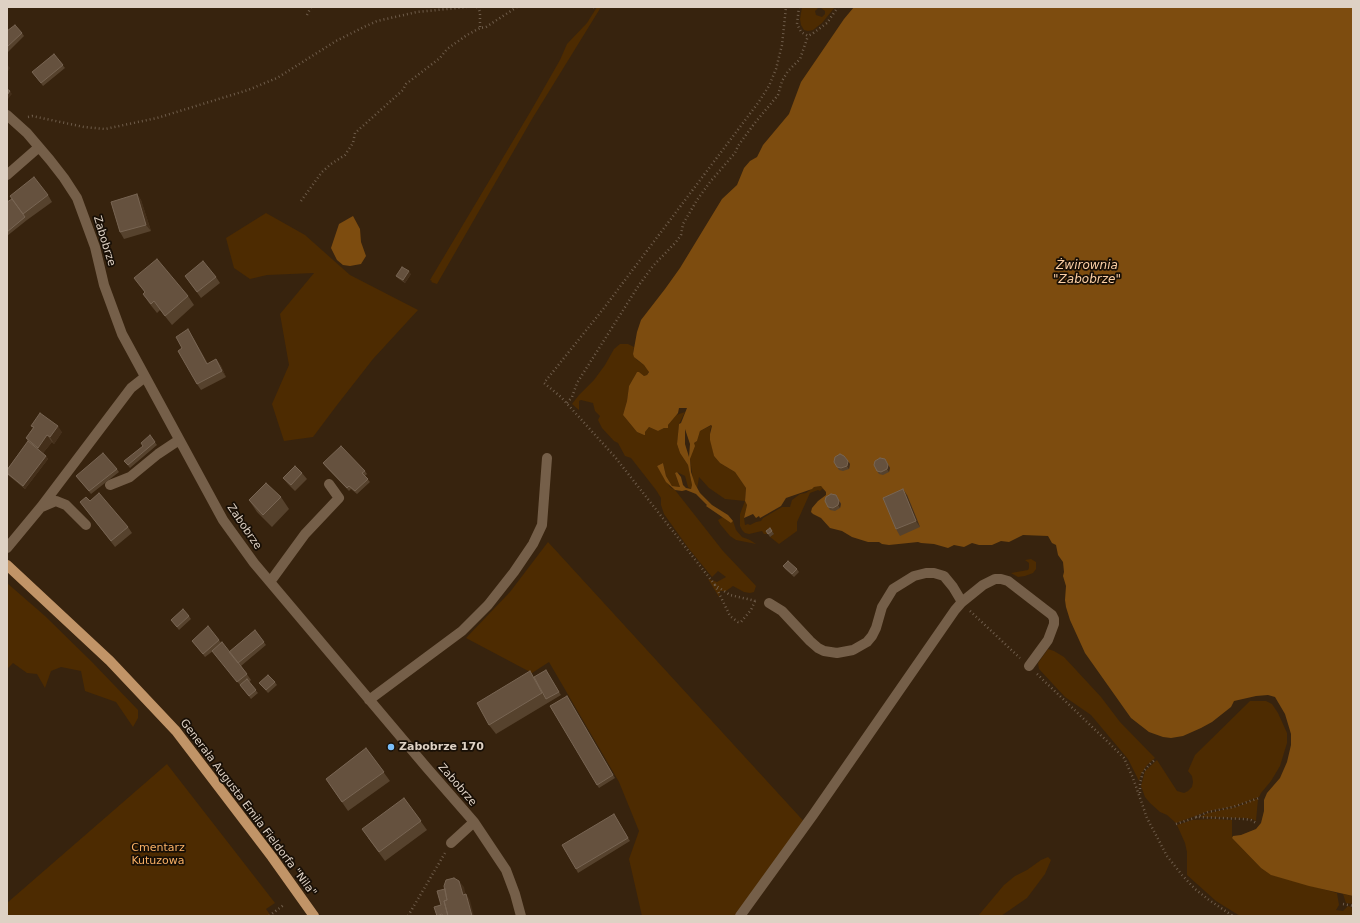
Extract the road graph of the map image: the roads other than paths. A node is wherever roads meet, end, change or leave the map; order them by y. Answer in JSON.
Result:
{"nodes":[{"id":1,"x":11,"y":119,"type":"edge"},
{"id":2,"x":39,"y":147,"type":"junction"},
{"id":3,"x":7,"y":175,"type":"edge"},
{"id":4,"x":146,"y":377,"type":"junction"},
{"id":5,"x":179,"y":440,"type":"junction"},
{"id":6,"x":547,"y":458,"type":"dead end"},
{"id":7,"x":329,"y":484,"type":"dead end"},
{"id":8,"x":110,"y":485,"type":"dead end"},
{"id":9,"x":41,"y":507,"type":"junction"},
{"id":10,"x":86,"y":525,"type":"dead end"},
{"id":11,"x":7,"y":548,"type":"edge"},
{"id":12,"x":7,"y":565,"type":"edge"},
{"id":13,"x":270,"y":582,"type":"junction"},
{"id":14,"x":962,"y":602,"type":"junction"},
{"id":15,"x":769,"y":603,"type":"road end"},
{"id":16,"x":1029,"y":666,"type":"road end"},
{"id":17,"x":369,"y":700,"type":"junction"},
{"id":18,"x":474,"y":822,"type":"junction"},
{"id":19,"x":451,"y":843,"type":"road end"},
{"id":20,"x":741,"y":914,"type":"edge"},
{"id":21,"x":314,"y":916,"type":"edge"},
{"id":22,"x":521,"y":916,"type":"edge"}],
"edges":[{"from":1,"to":2,"type":"street","name":"Zabobrze"},
{"from":2,"to":3,"type":"street"},
{"from":2,"to":4,"type":"street","name":"Zabobrze"},
{"from":4,"to":5,"type":"street","name":"Zabobrze"},
{"from":4,"to":9,"type":"street"},
{"from":5,"to":8,"type":"street"},
{"from":5,"to":13,"type":"street","name":"Zabobrze"},
{"from":6,"to":17,"type":"street"},
{"from":7,"to":13,"type":"street"},
{"from":9,"to":10,"type":"street"},
{"from":9,"to":11,"type":"street"},
{"from":12,"to":21,"type":"main road","name":"Generała Augusta Emila Fieldorfa \"Nila\""},
{"from":13,"to":17,"type":"street","name":"Zabobrze"},
{"from":14,"to":15,"type":"street"},
{"from":14,"to":16,"type":"street"},
{"from":14,"to":20,"type":"street"},
{"from":17,"to":18,"type":"street","name":"Zabobrze"},
{"from":18,"to":19,"type":"street"},
{"from":18,"to":22,"type":"street","name":"Zabobrze"}]}
